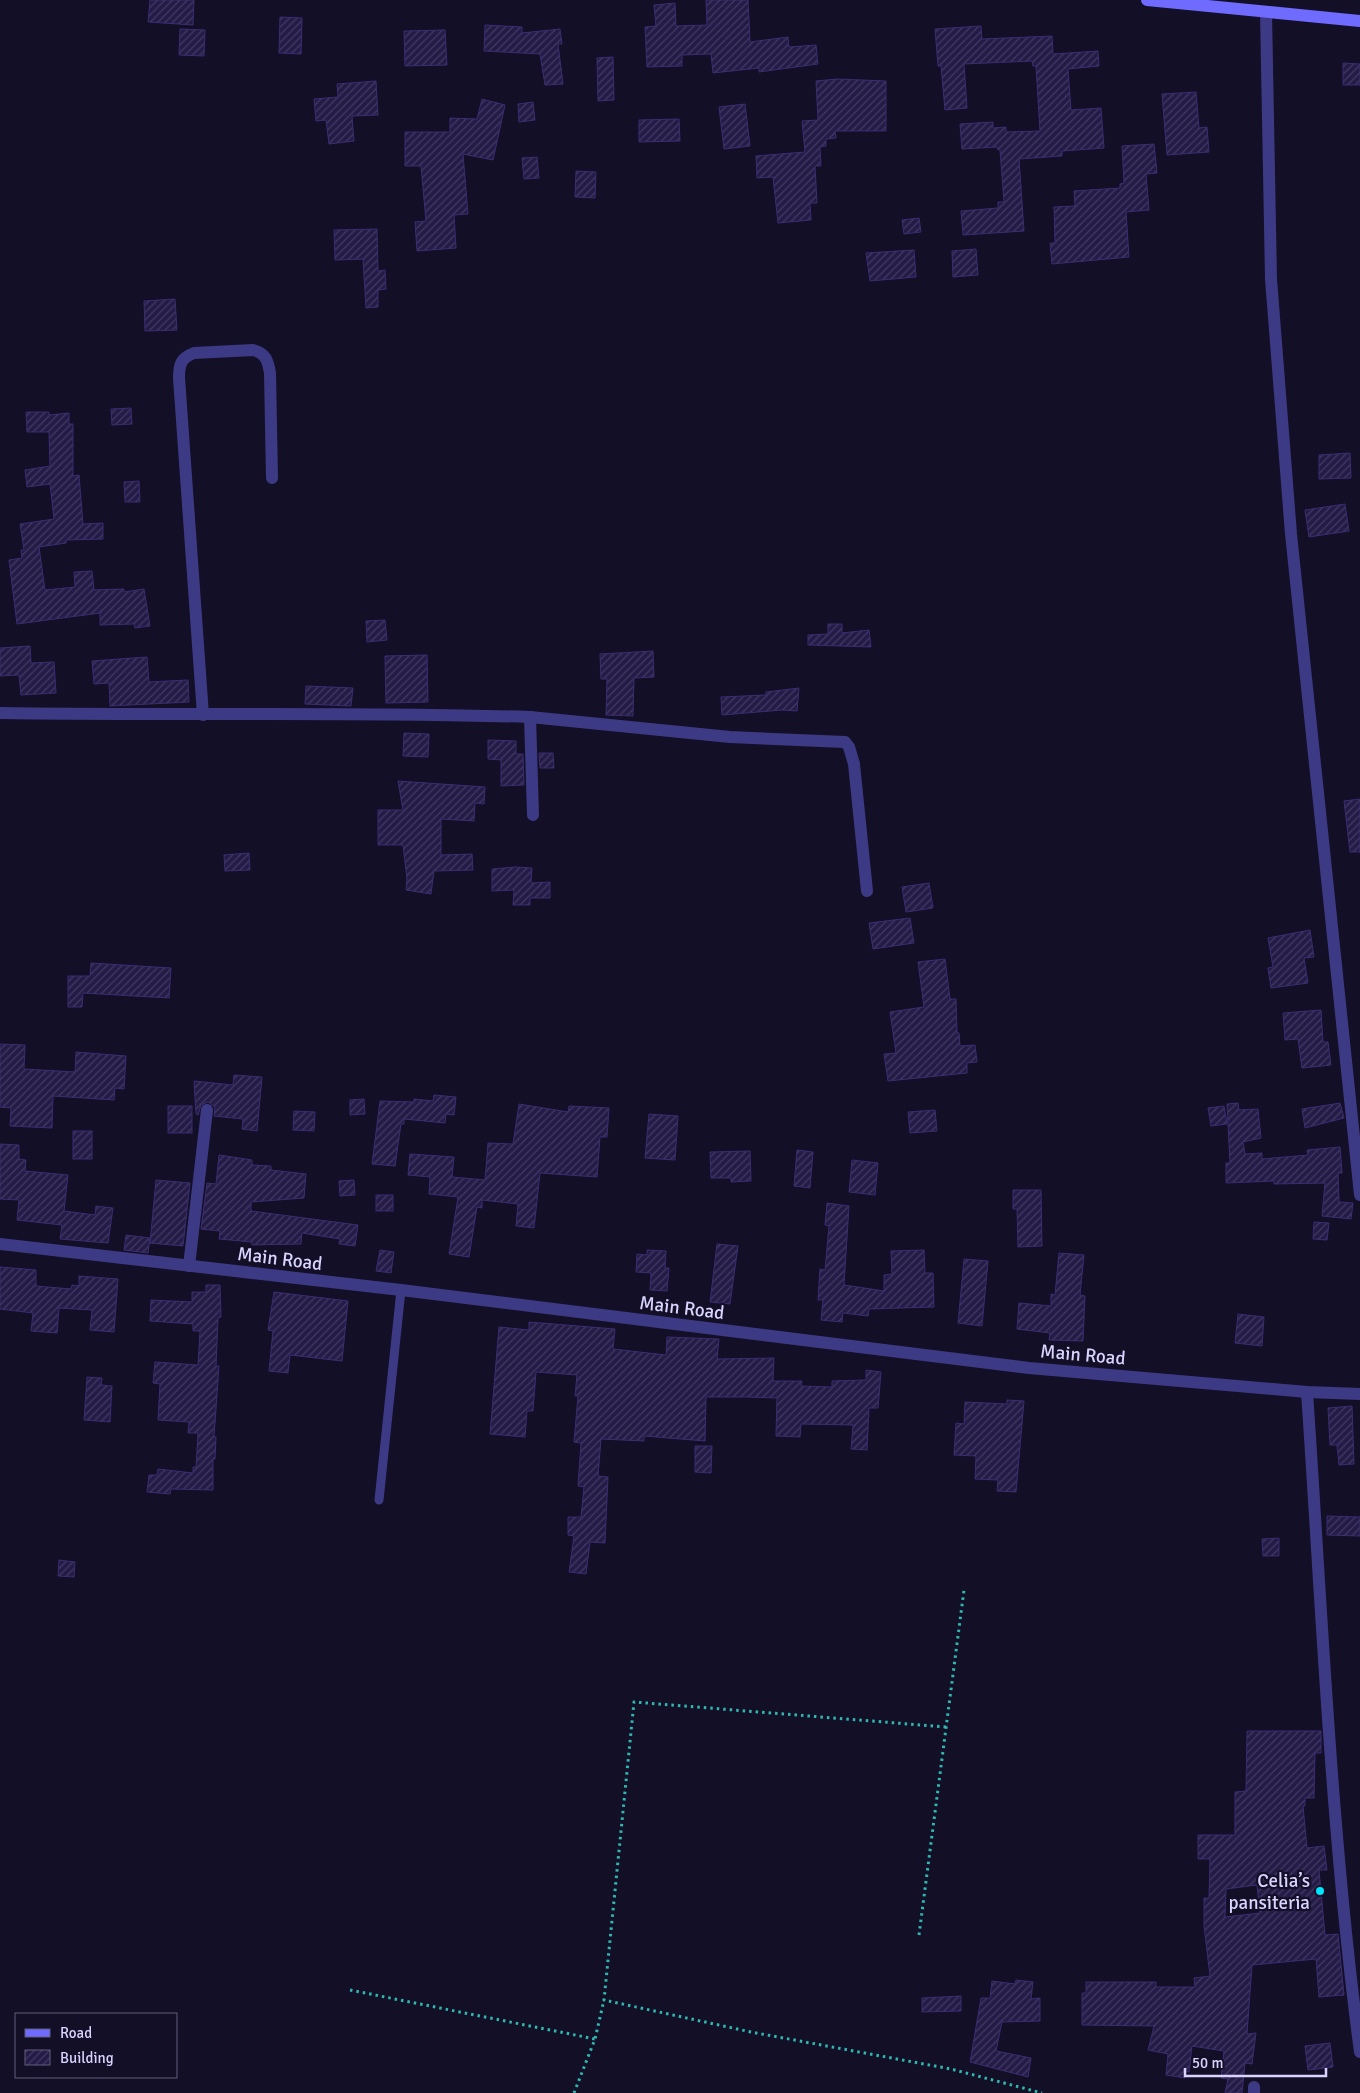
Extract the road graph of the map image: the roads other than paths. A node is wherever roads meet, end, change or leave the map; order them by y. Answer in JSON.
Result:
{"nodes":[{"id":1,"x":1148,"y":0,"type":"edge"},
{"id":2,"x":1266,"y":12,"type":"junction"},
{"id":3,"x":1360,"y":21,"type":"edge"},
{"id":4,"x":272,"y":478,"type":"dead end"},
{"id":5,"x":0,"y":713,"type":"edge"},
{"id":6,"x":203,"y":714,"type":"junction"},
{"id":7,"x":530,"y":717,"type":"junction"},
{"id":8,"x":533,"y":815,"type":"dead end"},
{"id":9,"x":867,"y":891,"type":"dead end"},
{"id":10,"x":208,"y":1110,"type":"dead end"},
{"id":11,"x":1360,"y":1195,"type":"edge"},
{"id":12,"x":0,"y":1244,"type":"edge"},
{"id":13,"x":189,"y":1266,"type":"junction"},
{"id":14,"x":401,"y":1290,"type":"junction"},
{"id":15,"x":1308,"y":1392,"type":"junction"},
{"id":16,"x":1360,"y":1394,"type":"edge"},
{"id":17,"x":379,"y":1500,"type":"dead end"},
{"id":18,"x":1360,"y":2052,"type":"edge"}],
"edges":[{"from":1,"to":2,"type":"street"},
{"from":2,"to":3,"type":"street"},
{"from":2,"to":11,"type":"street"},
{"from":4,"to":6,"type":"street"},
{"from":5,"to":6,"type":"street"},
{"from":6,"to":7,"type":"street"},
{"from":7,"to":8,"type":"street"},
{"from":7,"to":9,"type":"street"},
{"from":10,"to":13,"type":"street"},
{"from":12,"to":13,"type":"street","name":"Main Road"},
{"from":13,"to":14,"type":"street","name":"Main Road"},
{"from":14,"to":15,"type":"street","name":"Main Road"},
{"from":14,"to":17,"type":"lane"},
{"from":15,"to":16,"type":"street","name":"Main Road"},
{"from":15,"to":18,"type":"street"}]}
